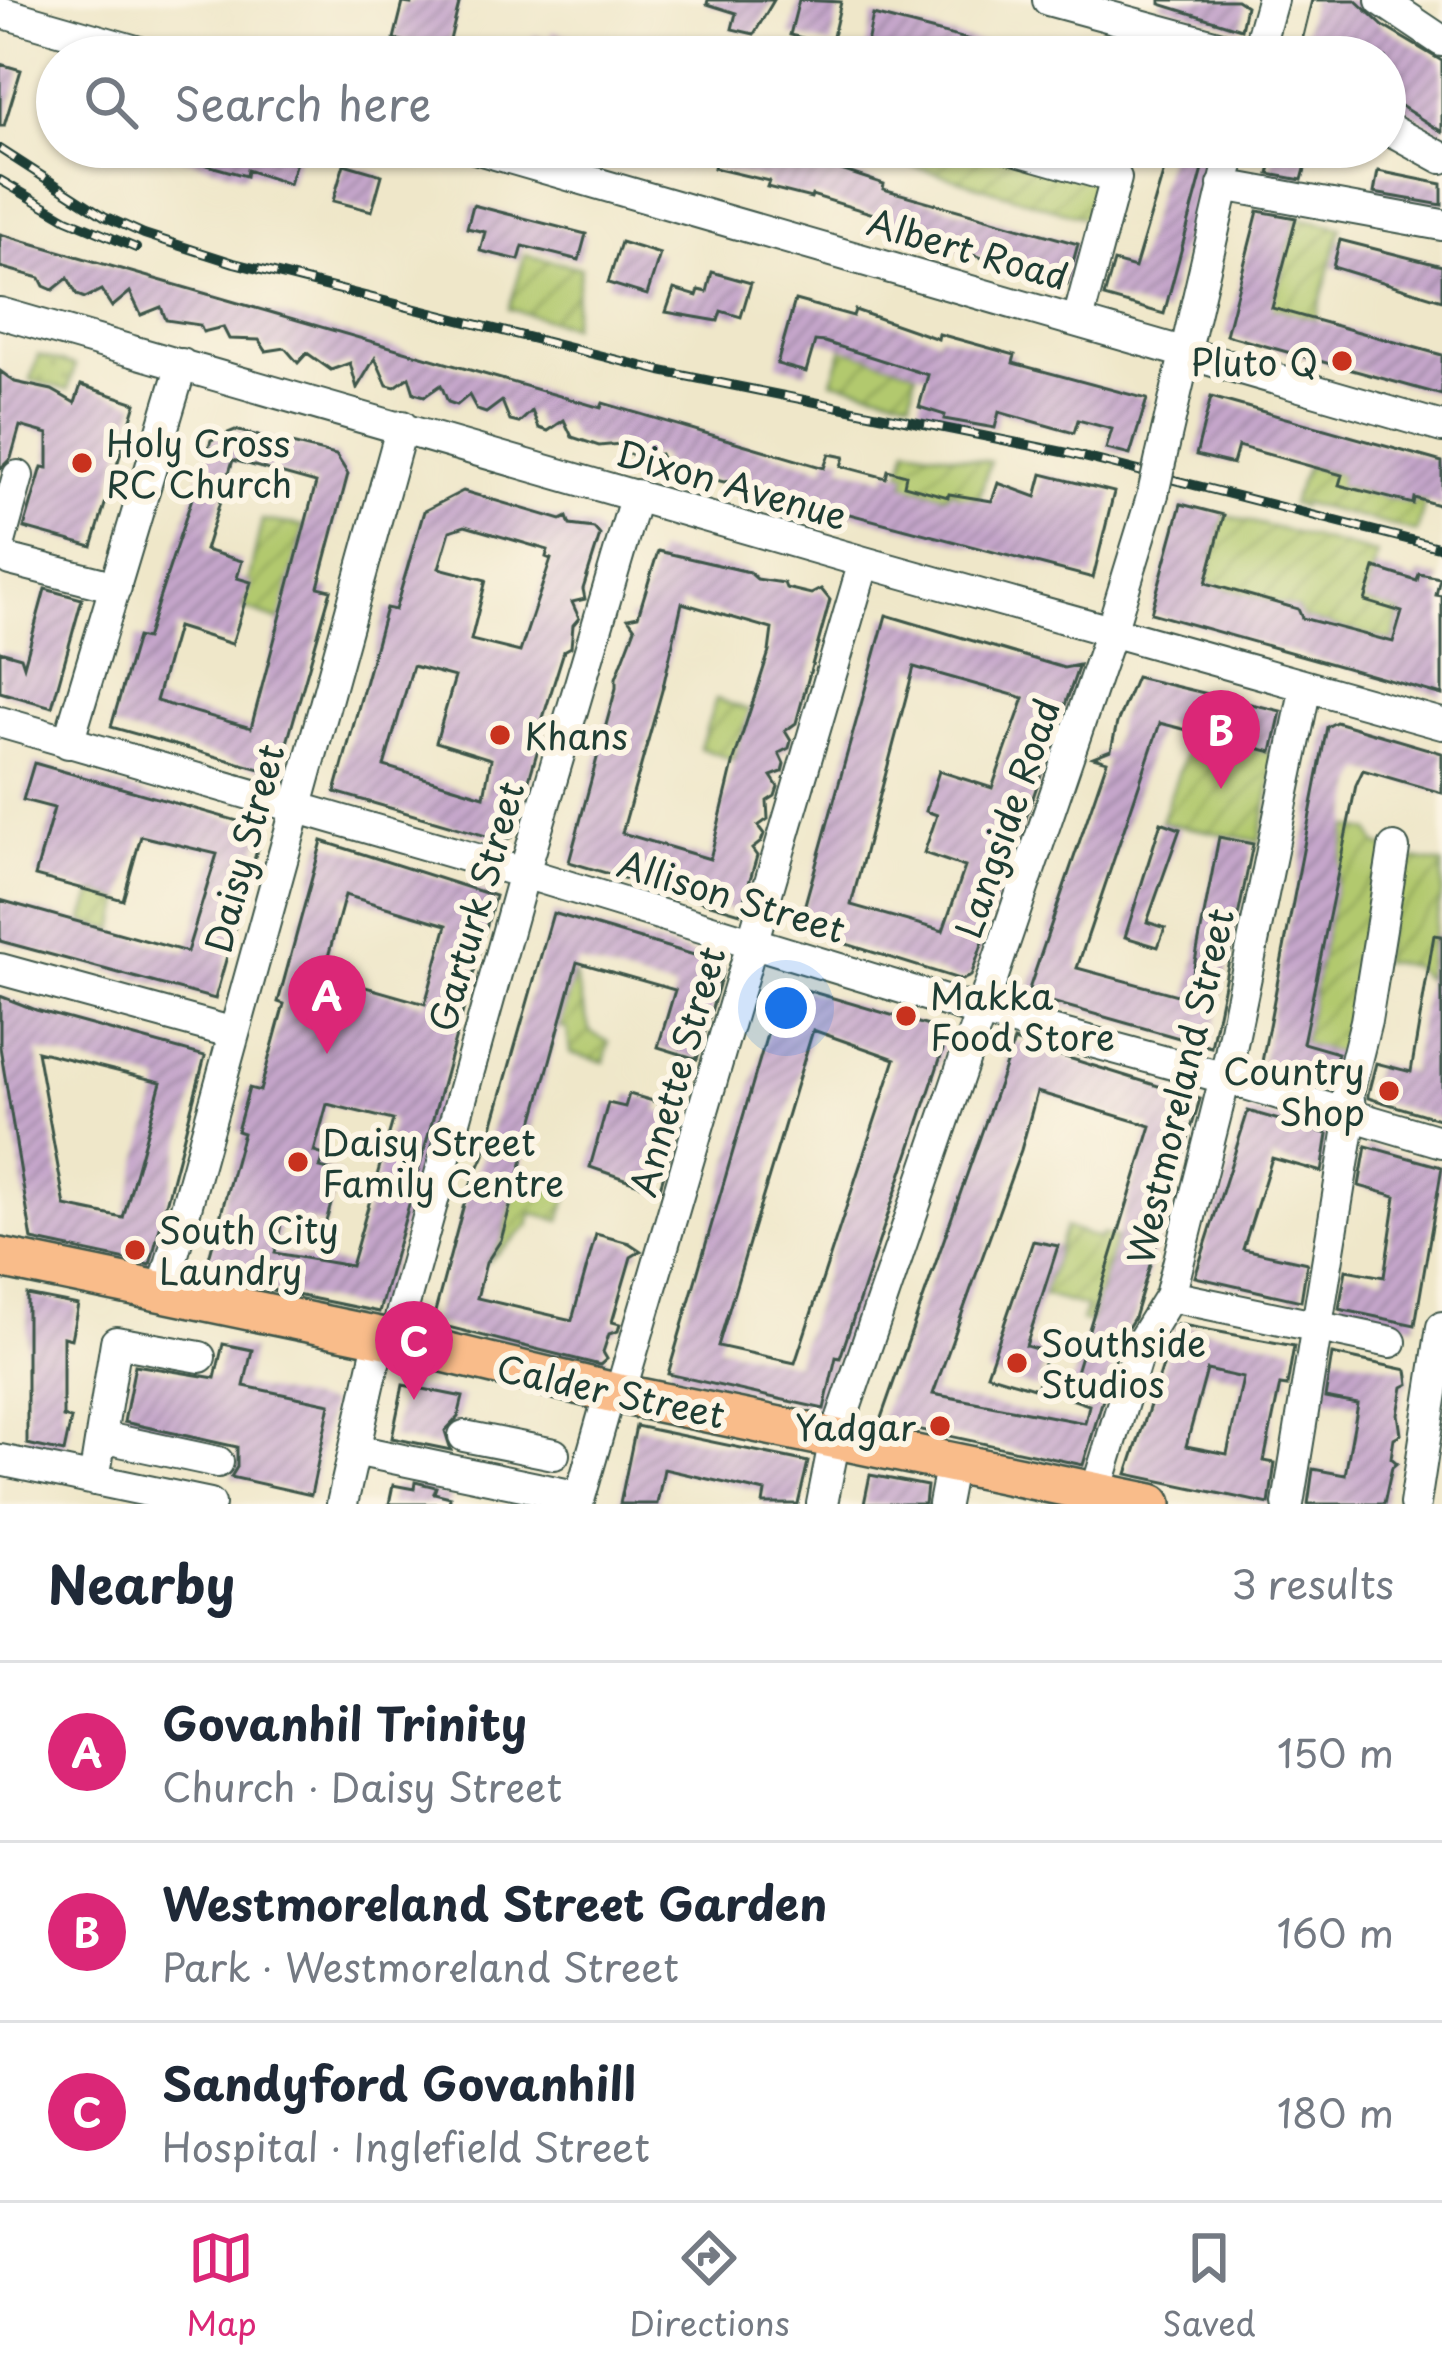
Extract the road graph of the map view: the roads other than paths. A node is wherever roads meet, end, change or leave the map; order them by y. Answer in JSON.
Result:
{"nodes":[{"id":1,"x":1048,"y":0,"type":"edge"},
{"id":2,"x":1381,"y":0,"type":"edge"},
{"id":3,"x":1266,"y":2,"type":"edge"},
{"id":4,"x":0,"y":12,"type":"edge"},
{"id":5,"x":84,"y":36,"type":"edge"},
{"id":6,"x":1180,"y":36,"type":"edge"},
{"id":7,"x":1260,"y":36,"type":"edge"},
{"id":8,"x":1442,"y":41,"type":"edge"},
{"id":9,"x":1406,"y":138,"type":"edge"},
{"id":10,"x":1442,"y":158,"type":"edge"},
{"id":11,"x":545,"y":168,"type":"edge"},
{"id":12,"x":1081,"y":168,"type":"edge"},
{"id":13,"x":1227,"y":168,"type":"edge"},
{"id":14,"x":1223,"y":185,"type":"junction"},
{"id":15,"x":1442,"y":225,"type":"edge"},
{"id":16,"x":0,"y":313,"type":"edge"},
{"id":17,"x":1078,"y":320,"type":"junction"},
{"id":18,"x":1186,"y":356,"type":"junction"},
{"id":19,"x":182,"y":364,"type":"junction"},
{"id":20,"x":402,"y":426,"type":"junction"},
{"id":21,"x":1442,"y":427,"type":"edge"},
{"id":22,"x":18,"y":476,"type":"dead end"},
{"id":23,"x":636,"y":495,"type":"junction"},
{"id":24,"x":0,"y":542,"type":"edge"},
{"id":25,"x":0,"y":552,"type":"edge"},
{"id":26,"x":864,"y":562,"type":"junction"},
{"id":27,"x":116,"y":587,"type":"junction"},
{"id":28,"x":1111,"y":631,"type":"junction"},
{"id":29,"x":1306,"y":686,"type":"junction"},
{"id":30,"x":0,"y":722,"type":"edge"},
{"id":31,"x":1442,"y":724,"type":"edge"},
{"id":32,"x":68,"y":742,"type":"junction"},
{"id":33,"x":294,"y":808,"type":"junction"},
{"id":34,"x":1394,"y":848,"type":"dead end"},
{"id":35,"x":524,"y":873,"type":"junction"},
{"id":36,"x":755,"y":941,"type":"junction"},
{"id":37,"x":0,"y":970,"type":"edge"},
{"id":38,"x":982,"y":1012,"type":"junction"},
{"id":39,"x":234,"y":1033,"type":"junction"},
{"id":40,"x":1225,"y":1078,"type":"junction"},
{"id":41,"x":1351,"y":1115,"type":"junction"},
{"id":42,"x":1442,"y":1142,"type":"edge"},
{"id":43,"x":0,"y":1259,"type":"edge"},
{"id":44,"x":164,"y":1291,"type":"junction"},
{"id":45,"x":1170,"y":1296,"type":"junction"},
{"id":46,"x":1315,"y":1326,"type":"junction"},
{"id":47,"x":1442,"y":1327,"type":"edge"},
{"id":48,"x":387,"y":1339,"type":"junction"},
{"id":49,"x":1391,"y":1342,"type":"dead end"},
{"id":50,"x":200,"y":1357,"type":"dead end"},
{"id":51,"x":615,"y":1392,"type":"junction"},
{"id":52,"x":101,"y":1437,"type":"junction"},
{"id":53,"x":835,"y":1438,"type":"junction"},
{"id":54,"x":355,"y":1450,"type":"junction"},
{"id":55,"x":554,"y":1454,"type":"dead end"},
{"id":56,"x":0,"y":1460,"type":"edge"},
{"id":57,"x":218,"y":1462,"type":"dead end"},
{"id":58,"x":952,"y":1462,"type":"junction"},
{"id":59,"x":485,"y":1474,"type":"junction"},
{"id":60,"x":94,"y":1480,"type":"junction"},
{"id":61,"x":1096,"y":1491,"type":"junction"},
{"id":62,"x":1042,"y":1492,"type":"edge"},
{"id":63,"x":579,"y":1500,"type":"edge"},
{"id":64,"x":210,"y":1504,"type":"edge"},
{"id":65,"x":342,"y":1504,"type":"edge"},
{"id":66,"x":822,"y":1504,"type":"edge"},
{"id":67,"x":944,"y":1504,"type":"edge"},
{"id":68,"x":1152,"y":1504,"type":"edge"},
{"id":69,"x":1288,"y":1504,"type":"edge"},
{"id":70,"x":1415,"y":1504,"type":"edge"}],
"edges":[{"from":1,"to":6,"type":"street"},
{"from":2,"to":8,"type":"street"},
{"from":3,"to":7,"type":"street"},
{"from":4,"to":5,"type":"street"},
{"from":9,"to":10,"type":"street"},
{"from":11,"to":17,"type":"street","name":"Albert Road"},
{"from":12,"to":17,"type":"street"},
{"from":13,"to":14,"type":"street","name":"Langside Road"},
{"from":14,"to":15,"type":"street"},
{"from":14,"to":18,"type":"street","name":"Langside Road"},
{"from":16,"to":19,"type":"street","name":"Dixon Avenue"},
{"from":17,"to":18,"type":"street","name":"Albert Road"},
{"from":18,"to":21,"type":"street","name":"Albert Road"},
{"from":18,"to":28,"type":"street","name":"Langside Road","bridge":true},
{"from":19,"to":20,"type":"street","name":"Dixon Avenue"},
{"from":19,"to":27,"type":"street"},
{"from":20,"to":23,"type":"street","name":"Dixon Avenue"},
{"from":20,"to":33,"type":"street","name":"Daisy Street"},
{"from":22,"to":24,"type":"street"},
{"from":23,"to":26,"type":"street","name":"Dixon Avenue"},
{"from":23,"to":35,"type":"street","name":"Garturk Street"},
{"from":25,"to":27,"type":"street"},
{"from":26,"to":28,"type":"street","name":"Dixon Avenue"},
{"from":26,"to":36,"type":"street","name":"Annette Street"},
{"from":27,"to":32,"type":"street"},
{"from":28,"to":29,"type":"street","name":"Dixon Avenue"},
{"from":28,"to":38,"type":"street","name":"Langside Road"},
{"from":29,"to":31,"type":"street","name":"Dixon Avenue"},
{"from":29,"to":40,"type":"street","name":"Westmoreland Street"},
{"from":30,"to":32,"type":"street","name":"Allison Street"},
{"from":32,"to":33,"type":"street","name":"Allison Street"},
{"from":33,"to":35,"type":"street","name":"Allison Street"},
{"from":33,"to":39,"type":"street","name":"Daisy Street"},
{"from":34,"to":41,"type":"street"},
{"from":35,"to":36,"type":"street","name":"Allison Street"},
{"from":35,"to":48,"type":"street","name":"Garturk Street"},
{"from":36,"to":38,"type":"street","name":"Allison Street"},
{"from":36,"to":51,"type":"street","name":"Annette Street"},
{"from":37,"to":39,"type":"street"},
{"from":38,"to":40,"type":"street","name":"Allison Street"},
{"from":38,"to":53,"type":"street","name":"Langside Road"},
{"from":39,"to":44,"type":"street","name":"Daisy Street"},
{"from":40,"to":41,"type":"street","name":"Allison Street"},
{"from":40,"to":45,"type":"street","name":"Westmoreland Street"},
{"from":41,"to":42,"type":"street","name":"Allison Street"},
{"from":41,"to":46,"type":"street"},
{"from":43,"to":44,"type":"main road","name":"Calder Street"},
{"from":44,"to":48,"type":"main road","name":"Calder Street"},
{"from":45,"to":46,"type":"street"},
{"from":45,"to":61,"type":"street","name":"Westmoreland Street"},
{"from":46,"to":49,"type":"street"},
{"from":46,"to":69,"type":"street"},
{"from":47,"to":70,"type":"street"},
{"from":48,"to":51,"type":"main road","name":"Calder Street"},
{"from":48,"to":54,"type":"street","name":"Garturk Street"},
{"from":50,"to":52,"type":"street"},
{"from":51,"to":53,"type":"main road","name":"Calder Street"},
{"from":51,"to":63,"type":"street","name":"Annette Street"},
{"from":52,"to":57,"type":"street"},
{"from":52,"to":60,"type":"street"},
{"from":53,"to":58,"type":"main road","name":"Calder Street"},
{"from":53,"to":66,"type":"street","name":"Langside Road"},
{"from":54,"to":59,"type":"street"},
{"from":54,"to":65,"type":"street","name":"Garturk Street"},
{"from":55,"to":59,"type":"street"},
{"from":56,"to":60,"type":"street"},
{"from":58,"to":62,"type":"main road","name":"Calder Street"},
{"from":58,"to":67,"type":"street"},
{"from":59,"to":63,"type":"street"},
{"from":60,"to":64,"type":"street"},
{"from":61,"to":62,"type":"main road","name":"Calder Street"},
{"from":61,"to":68,"type":"main road","name":"Calder Street"}]}
